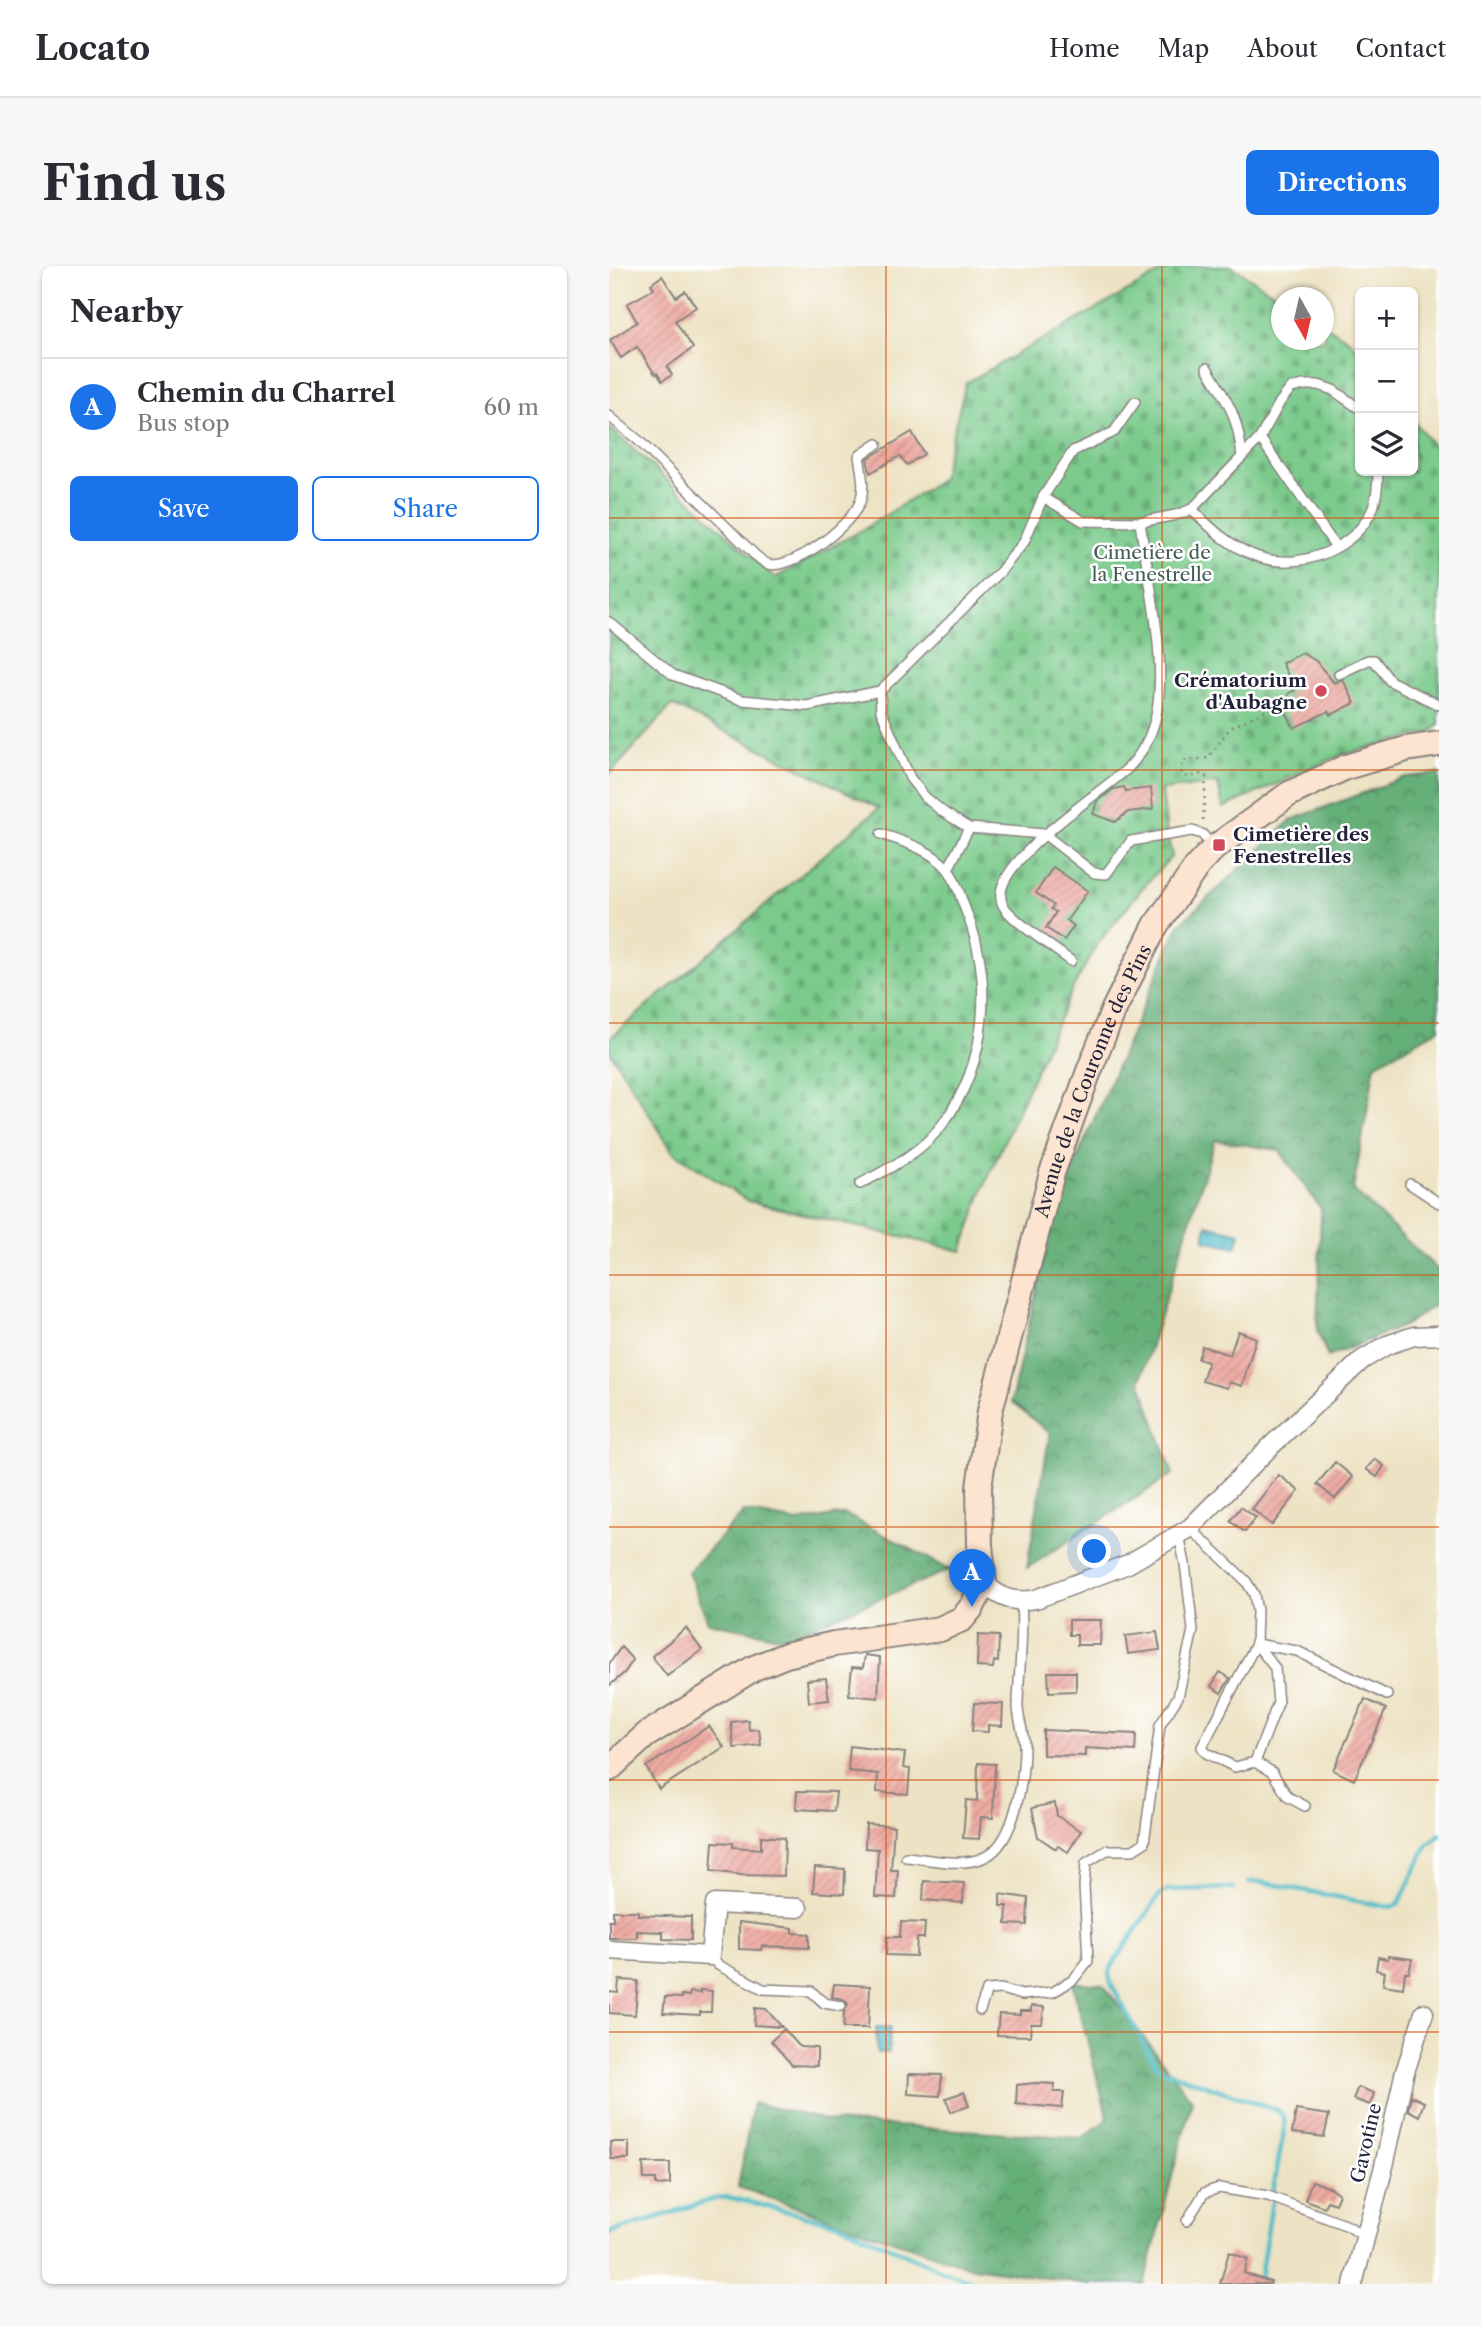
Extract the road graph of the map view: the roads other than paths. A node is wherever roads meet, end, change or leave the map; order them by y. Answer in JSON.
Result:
{"nodes":[{"id":1,"x":1207,"y":368,"type":"dead end"},
{"id":2,"x":1135,"y":402,"type":"dead end"},
{"id":3,"x":1355,"y":406,"type":"edge"},
{"id":4,"x":609,"y":416,"type":"edge"},
{"id":5,"x":1261,"y":438,"type":"junction"},
{"id":6,"x":877,"y":444,"type":"dead end"},
{"id":7,"x":1242,"y":457,"type":"junction"},
{"id":8,"x":1378,"y":476,"type":"edge"},
{"id":9,"x":1043,"y":497,"type":"junction"},
{"id":10,"x":1192,"y":509,"type":"junction"},
{"id":11,"x":1140,"y":522,"type":"junction"},
{"id":12,"x":1336,"y":547,"type":"junction"},
{"id":13,"x":609,"y":622,"type":"edge"},
{"id":14,"x":1339,"y":674,"type":"dead end"},
{"id":15,"x":880,"y":691,"type":"junction"},
{"id":16,"x":1439,"y":705,"type":"edge"},
{"id":17,"x":1439,"y":744,"type":"edge"},
{"id":18,"x":969,"y":828,"type":"junction"},
{"id":19,"x":881,"y":834,"type":"dead end"},
{"id":20,"x":1044,"y":834,"type":"junction"},
{"id":21,"x":1208,"y":841,"type":"junction"},
{"id":22,"x":948,"y":869,"type":"junction"},
{"id":23,"x":1071,"y":961,"type":"dead end"},
{"id":24,"x":860,"y":1184,"type":"dead end"},
{"id":25,"x":1410,"y":1184,"type":"dead end"},
{"id":26,"x":1439,"y":1203,"type":"edge"},
{"id":27,"x":1439,"y":1335,"type":"edge"},
{"id":28,"x":1184,"y":1531,"type":"junction"},
{"id":29,"x":984,"y":1583,"type":"junction"},
{"id":30,"x":1021,"y":1602,"type":"junction"},
{"id":31,"x":1256,"y":1644,"type":"junction"},
{"id":32,"x":1387,"y":1695,"type":"dead end"},
{"id":33,"x":1255,"y":1762,"type":"junction"},
{"id":34,"x":609,"y":1769,"type":"edge"},
{"id":35,"x":1305,"y":1807,"type":"dead end"},
{"id":36,"x":906,"y":1857,"type":"dead end"},
{"id":37,"x":798,"y":1908,"type":"dead end"},
{"id":38,"x":609,"y":1950,"type":"edge"},
{"id":39,"x":710,"y":1956,"type":"junction"},
{"id":40,"x":841,"y":2006,"type":"dead end"},
{"id":41,"x":980,"y":2010,"type":"dead end"},
{"id":42,"x":1424,"y":2013,"type":"dead end"},
{"id":43,"x":1187,"y":2221,"type":"dead end"},
{"id":44,"x":1365,"y":2237,"type":"junction"},
{"id":45,"x":1353,"y":2284,"type":"edge"}],
"edges":[{"from":1,"to":7,"type":"lane"},
{"from":2,"to":9,"type":"lane"},
{"from":3,"to":5,"type":"lane"},
{"from":4,"to":6,"type":"lane"},
{"from":5,"to":7,"type":"lane"},
{"from":5,"to":12,"type":"lane"},
{"from":7,"to":10,"type":"lane"},
{"from":8,"to":12,"type":"lane"},
{"from":9,"to":11,"type":"lane"},
{"from":9,"to":15,"type":"lane"},
{"from":10,"to":11,"type":"lane"},
{"from":10,"to":12,"type":"lane"},
{"from":11,"to":20,"type":"lane"},
{"from":13,"to":15,"type":"lane"},
{"from":14,"to":16,"type":"lane"},
{"from":15,"to":18,"type":"lane"},
{"from":17,"to":21,"type":"street","name":"Avenue de la Couronne des Pins"},
{"from":18,"to":20,"type":"lane"},
{"from":18,"to":22,"type":"lane"},
{"from":19,"to":22,"type":"lane"},
{"from":20,"to":21,"type":"lane"},
{"from":20,"to":23,"type":"lane"},
{"from":21,"to":29,"type":"street","name":"Avenue de la Couronne des Pins"},
{"from":22,"to":24,"type":"lane"},
{"from":25,"to":26,"type":"lane"},
{"from":27,"to":28,"type":"street"},
{"from":28,"to":30,"type":"street"},
{"from":28,"to":31,"type":"lane"},
{"from":28,"to":41,"type":"lane"},
{"from":29,"to":30,"type":"street"},
{"from":29,"to":34,"type":"street"},
{"from":30,"to":36,"type":"lane"},
{"from":31,"to":32,"type":"lane"},
{"from":31,"to":33,"type":"lane"},
{"from":31,"to":33,"type":"lane"},
{"from":33,"to":35,"type":"lane"},
{"from":37,"to":39,"type":"street"},
{"from":38,"to":39,"type":"street"},
{"from":39,"to":40,"type":"lane"},
{"from":42,"to":44,"type":"street","name":"Gavotine"},
{"from":43,"to":44,"type":"lane"},
{"from":44,"to":45,"type":"street","name":"Gavotine"}]}
